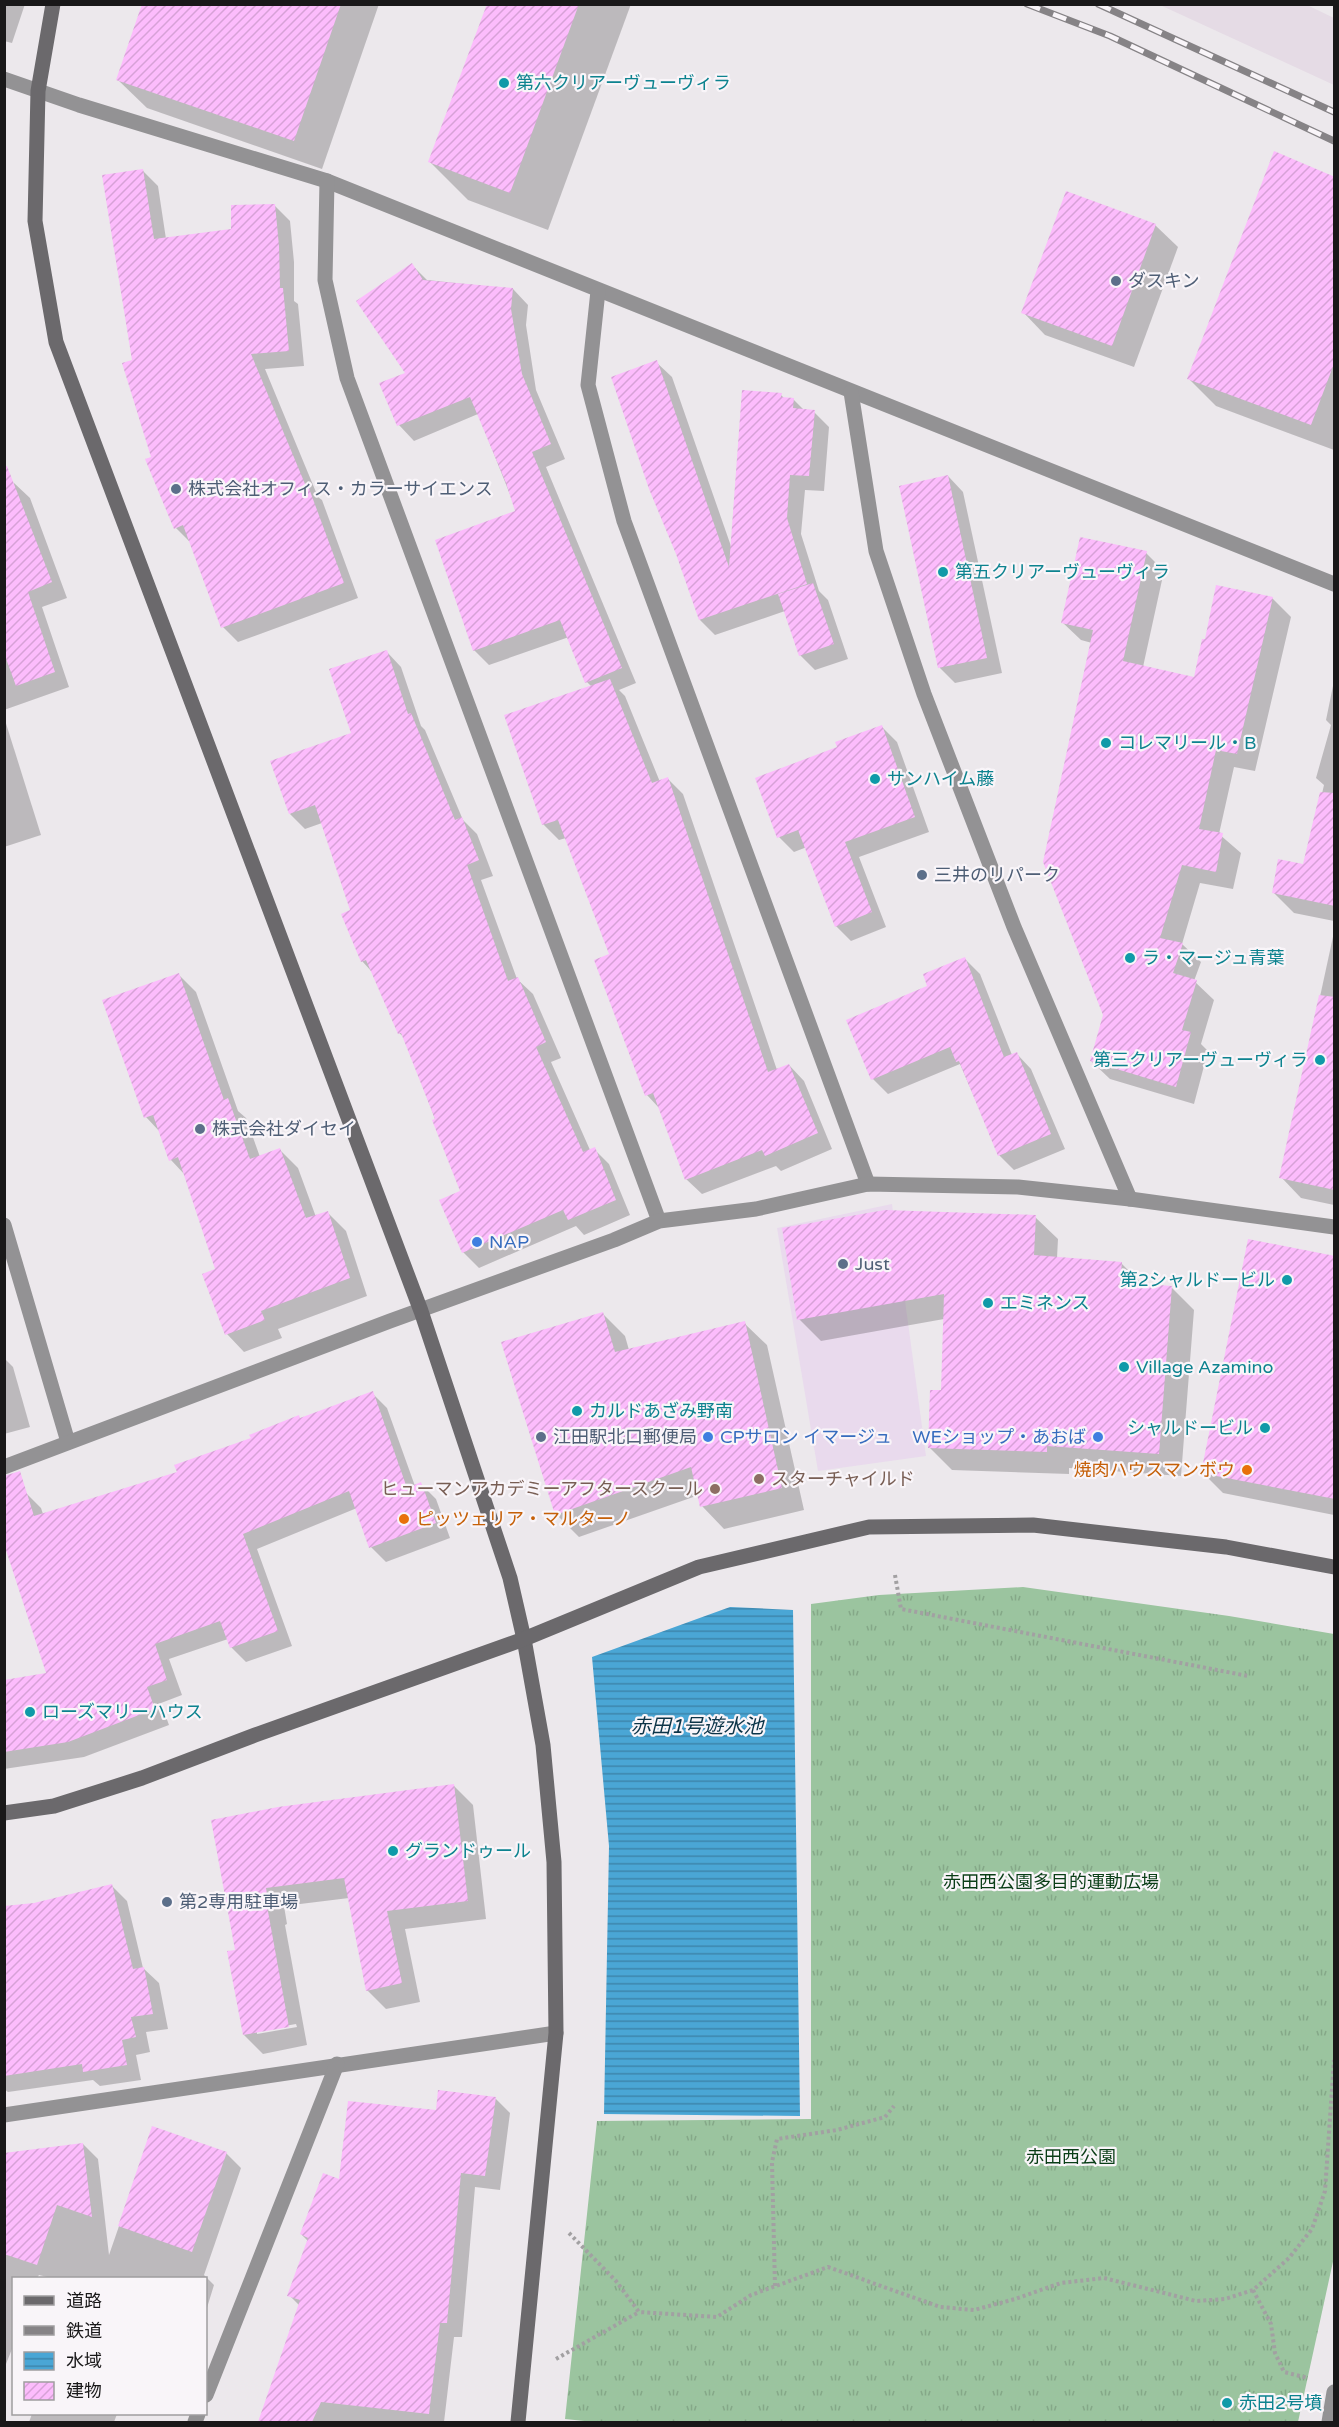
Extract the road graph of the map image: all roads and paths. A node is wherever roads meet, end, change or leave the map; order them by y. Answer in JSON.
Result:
{"nodes":[{"id":1,"x":53,"y":4,"type":"edge"},
{"id":2,"x":4,"y":79,"type":"edge"},
{"id":3,"x":38,"y":91,"type":"junction"},
{"id":4,"x":327,"y":181,"type":"junction"},
{"id":5,"x":598,"y":291,"type":"junction"},
{"id":6,"x":851,"y":392,"type":"junction"},
{"id":7,"x":1335,"y":584,"type":"edge"},
{"id":8,"x":868,"y":1184,"type":"junction"},
{"id":9,"x":1130,"y":1199,"type":"junction"},
{"id":10,"x":659,"y":1221,"type":"junction"},
{"id":11,"x":4,"y":1225,"type":"edge"},
{"id":12,"x":1335,"y":1227,"type":"edge"},
{"id":13,"x":421,"y":1311,"type":"junction"},
{"id":14,"x":68,"y":1442,"type":"junction"},
{"id":15,"x":4,"y":1467,"type":"edge"},
{"id":16,"x":1335,"y":1567,"type":"edge"},
{"id":17,"x":895,"y":1575,"type":"dead end"},
{"id":18,"x":524,"y":1639,"type":"junction"},
{"id":19,"x":1248,"y":1676,"type":"dead end"},
{"id":20,"x":4,"y":1813,"type":"edge"},
{"id":21,"x":556,"y":2033,"type":"junction"},
{"id":22,"x":1335,"y":2060,"type":"edge"},
{"id":23,"x":337,"y":2064,"type":"junction"},
{"id":24,"x":894,"y":2106,"type":"dead end"},
{"id":25,"x":4,"y":2115,"type":"edge"},
{"id":26,"x":565,"y":2229,"type":"dead end"},
{"id":27,"x":776,"y":2286,"type":"junction"},
{"id":28,"x":1253,"y":2290,"type":"junction"},
{"id":29,"x":639,"y":2312,"type":"junction"},
{"id":30,"x":555,"y":2360,"type":"dead end"},
{"id":31,"x":1314,"y":2380,"type":"dead end"},
{"id":32,"x":207,"y":2392,"type":"edge"},
{"id":33,"x":1334,"y":2397,"type":"edge"},
{"id":34,"x":518,"y":2422,"type":"edge"},
{"id":35,"x":1329,"y":2422,"type":"edge"}],
"edges":[{"from":1,"to":3,"type":"street"},
{"from":2,"to":3,"type":"street"},
{"from":3,"to":4,"type":"street"},
{"from":3,"to":13,"type":"street"},
{"from":4,"to":5,"type":"street"},
{"from":4,"to":10,"type":"street"},
{"from":5,"to":6,"type":"street"},
{"from":5,"to":8,"type":"street"},
{"from":6,"to":7,"type":"street"},
{"from":6,"to":9,"type":"street"},
{"from":8,"to":9,"type":"street"},
{"from":8,"to":10,"type":"street"},
{"from":9,"to":12,"type":"street"},
{"from":10,"to":13,"type":"street"},
{"from":11,"to":14,"type":"street"},
{"from":13,"to":14,"type":"street"},
{"from":13,"to":18,"type":"street"},
{"from":14,"to":15,"type":"street"},
{"from":16,"to":18,"type":"street"},
{"from":17,"to":19,"type":"path"},
{"from":18,"to":20,"type":"street"},
{"from":18,"to":21,"type":"street"},
{"from":21,"to":23,"type":"street"},
{"from":21,"to":34,"type":"street"},
{"from":22,"to":28,"type":"path"},
{"from":23,"to":25,"type":"street"},
{"from":23,"to":32,"type":"street"},
{"from":24,"to":27,"type":"path"},
{"from":26,"to":29,"type":"path"},
{"from":27,"to":28,"type":"path"},
{"from":27,"to":29,"type":"path"},
{"from":28,"to":31,"type":"path"},
{"from":29,"to":30,"type":"path"},
{"from":33,"to":35,"type":"street"}]}
